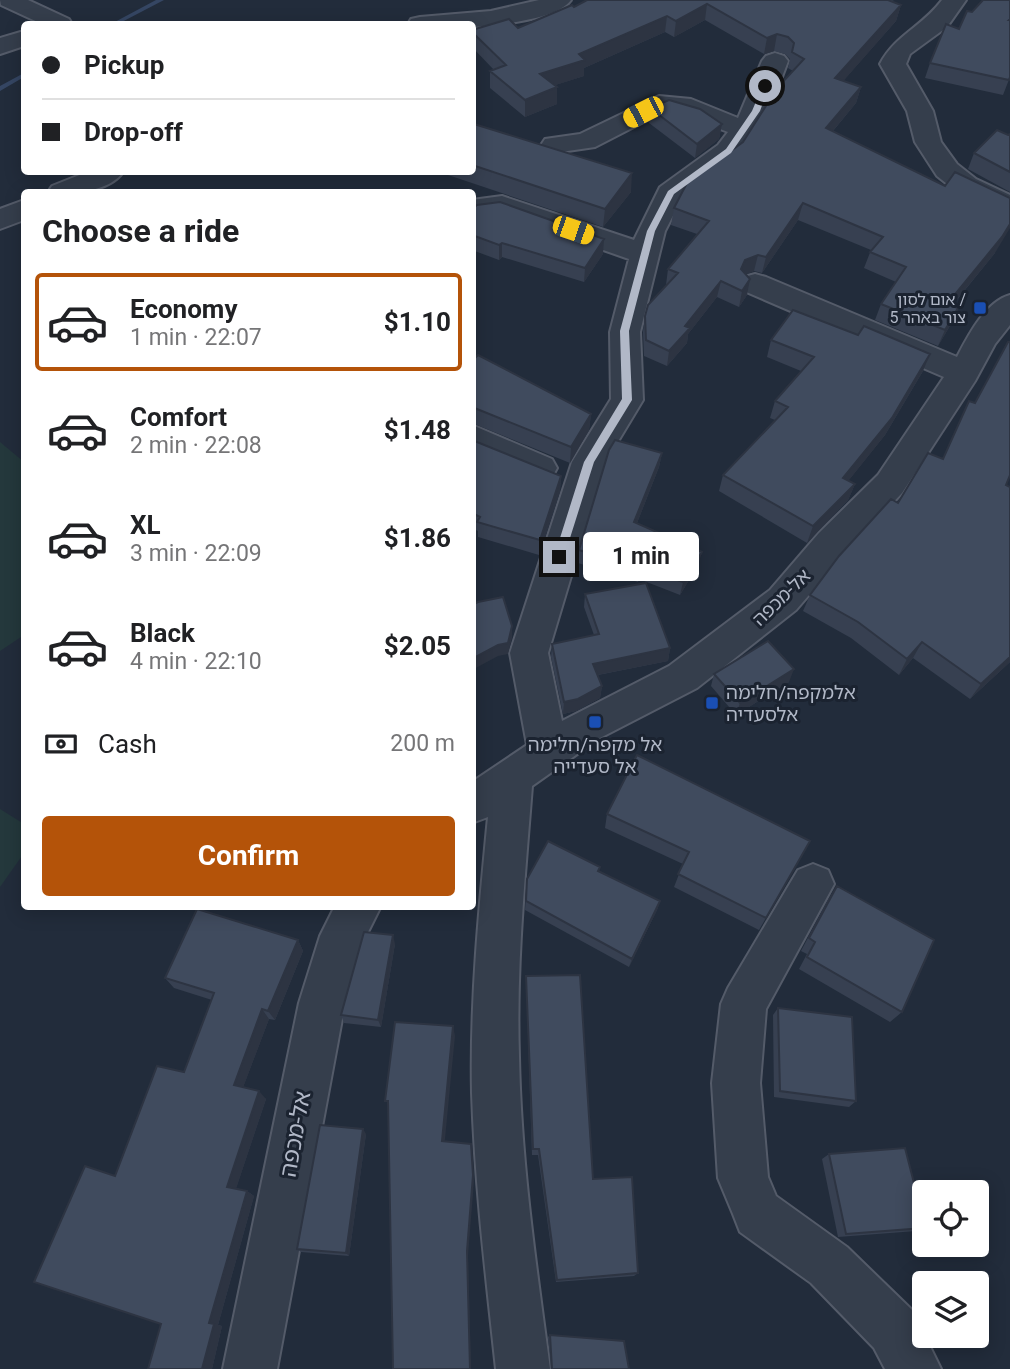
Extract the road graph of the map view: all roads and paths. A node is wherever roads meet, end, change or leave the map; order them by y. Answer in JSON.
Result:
{"nodes":[{"id":1,"x":9,"y":0,"type":"edge"},
{"id":2,"x":559,"y":0,"type":"edge"},
{"id":3,"x":954,"y":0,"type":"edge"},
{"id":4,"x":54,"y":21,"type":"edge"},
{"id":5,"x":458,"y":21,"type":"edge"},
{"id":6,"x":21,"y":39,"type":"edge"},
{"id":7,"x":0,"y":47,"type":"edge"},
{"id":8,"x":775,"y":61,"type":"dead end"},
{"id":9,"x":744,"y":129,"type":"junction"},
{"id":10,"x":554,"y":145,"type":"dead end"},
{"id":11,"x":101,"y":175,"type":"edge"},
{"id":12,"x":69,"y":189,"type":"edge"},
{"id":13,"x":1010,"y":206,"type":"edge"},
{"id":14,"x":476,"y":208,"type":"edge"},
{"id":15,"x":21,"y":210,"type":"edge"},
{"id":16,"x":0,"y":220,"type":"edge"},
{"id":17,"x":645,"y":254,"type":"junction"},
{"id":18,"x":755,"y":284,"type":"dead end"},
{"id":19,"x":1010,"y":305,"type":"edge"},
{"id":20,"x":964,"y":373,"type":"junction"},
{"id":21,"x":476,"y":439,"type":"edge"},
{"id":22,"x":582,"y":484,"type":"junction"},
{"id":23,"x":530,"y":765,"type":"junction"},
{"id":24,"x":476,"y":802,"type":"edge"},
{"id":25,"x":813,"y":884,"type":"dead end"},
{"id":26,"x":358,"y":910,"type":"edge"},
{"id":27,"x":250,"y":1369,"type":"edge"},
{"id":28,"x":523,"y":1369,"type":"edge"},
{"id":29,"x":914,"y":1369,"type":"edge"}],
"edges":[{"from":1,"to":4,"type":"street"},
{"from":2,"to":5,"type":"street"},
{"from":3,"to":13,"type":"street"},
{"from":6,"to":7,"type":"street"},
{"from":8,"to":9,"type":"street"},
{"from":9,"to":10,"type":"street"},
{"from":9,"to":17,"type":"street"},
{"from":11,"to":12,"type":"street"},
{"from":14,"to":17,"type":"street"},
{"from":15,"to":16,"type":"street"},
{"from":17,"to":22,"type":"street"},
{"from":18,"to":20,"type":"street"},
{"from":19,"to":20,"type":"street","name":"אל-מכפה"},
{"from":20,"to":23,"type":"street","name":"אל-מכפה"},
{"from":21,"to":22,"type":"street"},
{"from":22,"to":23,"type":"street"},
{"from":23,"to":24,"type":"street","name":"אל-מכפה"},
{"from":23,"to":28,"type":"street"},
{"from":25,"to":29,"type":"street"},
{"from":26,"to":27,"type":"street","name":"אל-מכפה"}]}
